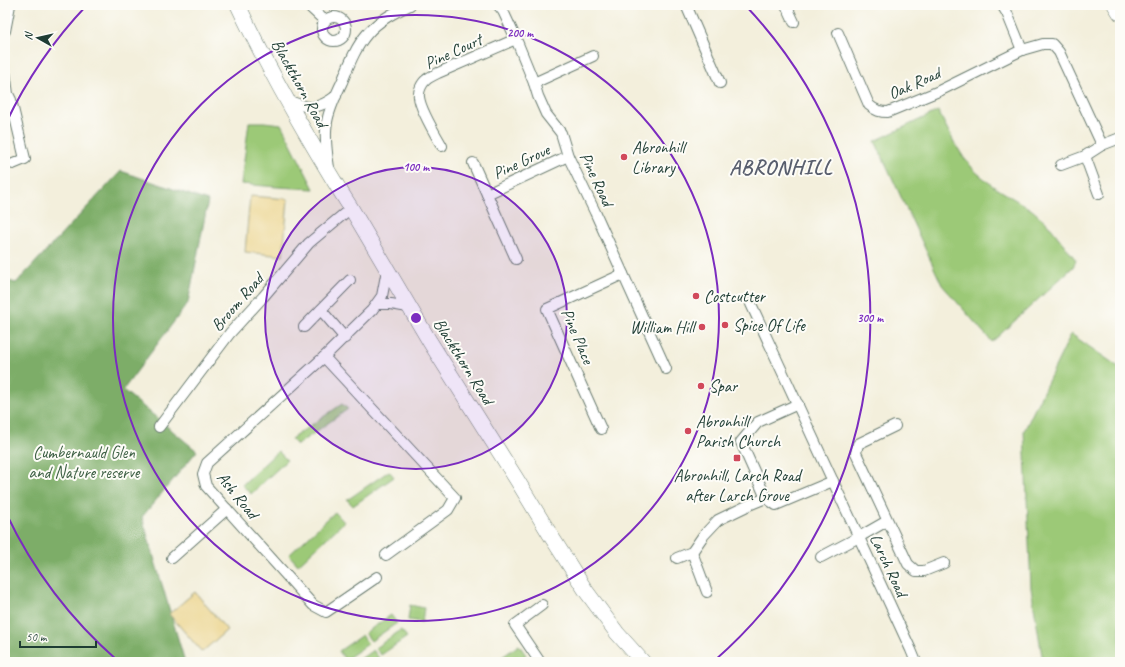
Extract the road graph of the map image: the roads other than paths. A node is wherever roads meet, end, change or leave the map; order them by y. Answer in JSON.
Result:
{"nodes":[{"id":1,"x":10,"y":5,"type":"edge"},
{"id":2,"x":238,"y":5,"type":"edge"},
{"id":3,"x":310,"y":5,"type":"edge"},
{"id":4,"x":410,"y":5,"type":"edge"},
{"id":5,"x":498,"y":5,"type":"edge"},
{"id":6,"x":686,"y":5,"type":"edge"},
{"id":7,"x":786,"y":5,"type":"edge"},
{"id":8,"x":1002,"y":5,"type":"edge"},
{"id":9,"x":1115,"y":5,"type":"edge"},
{"id":10,"x":1120,"y":13,"type":"edge"},
{"id":11,"x":325,"y":21,"type":"dead end"},
{"id":12,"x":794,"y":22,"type":"dead end"},
{"id":13,"x":5,"y":30,"type":"edge"},
{"id":14,"x":838,"y":33,"type":"dead end"},
{"id":15,"x":516,"y":39,"type":"junction"},
{"id":16,"x":1022,"y":50,"type":"junction"},
{"id":17,"x":593,"y":56,"type":"dead end"},
{"id":18,"x":5,"y":72,"type":"edge"},
{"id":19,"x":534,"y":83,"type":"junction"},
{"id":20,"x":720,"y":83,"type":"dead end"},
{"id":21,"x":336,"y":96,"type":"junction"},
{"id":22,"x":287,"y":100,"type":"junction"},
{"id":23,"x":1120,"y":138,"type":"edge"},
{"id":24,"x":1102,"y":145,"type":"junction"},
{"id":25,"x":442,"y":146,"type":"dead end"},
{"id":26,"x":568,"y":156,"type":"junction"},
{"id":27,"x":1085,"y":156,"type":"junction"},
{"id":28,"x":473,"y":163,"type":"dead end"},
{"id":29,"x":13,"y":164,"type":"dead end"},
{"id":30,"x":1061,"y":165,"type":"dead end"},
{"id":31,"x":330,"y":174,"type":"junction"},
{"id":32,"x":487,"y":194,"type":"junction"},
{"id":33,"x":1099,"y":194,"type":"dead end"},
{"id":34,"x":351,"y":208,"type":"junction"},
{"id":35,"x":516,"y":259,"type":"dead end"},
{"id":36,"x":387,"y":270,"type":"junction"},
{"id":37,"x":623,"y":274,"type":"junction"},
{"id":38,"x":350,"y":280,"type":"dead end"},
{"id":39,"x":377,"y":304,"type":"junction"},
{"id":40,"x":751,"y":304,"type":"dead end"},
{"id":41,"x":408,"y":307,"type":"junction"},
{"id":42,"x":321,"y":310,"type":"junction"},
{"id":43,"x":304,"y":327,"type":"dead end"},
{"id":44,"x":345,"y":338,"type":"junction"},
{"id":45,"x":324,"y":357,"type":"junction"},
{"id":46,"x":666,"y":369,"type":"dead end"},
{"id":47,"x":798,"y":404,"type":"junction"},
{"id":48,"x":895,"y":426,"type":"dead end"},
{"id":49,"x":159,"y":427,"type":"dead end"},
{"id":50,"x":601,"y":429,"type":"dead end"},
{"id":51,"x":833,"y":481,"type":"junction"},
{"id":52,"x":766,"y":498,"type":"junction"},
{"id":53,"x":227,"y":509,"type":"junction"},
{"id":54,"x":887,"y":521,"type":"junction"},
{"id":55,"x":859,"y":537,"type":"junction"},
{"id":56,"x":692,"y":552,"type":"junction"},
{"id":57,"x":386,"y":555,"type":"dead end"},
{"id":58,"x":821,"y":557,"type":"dead end"},
{"id":59,"x":172,"y":558,"type":"dead end"},
{"id":60,"x":677,"y":558,"type":"dead end"},
{"id":61,"x":944,"y":563,"type":"dead end"},
{"id":62,"x":377,"y":577,"type":"dead end"},
{"id":63,"x":707,"y":592,"type":"dead end"},
{"id":64,"x":542,"y":605,"type":"dead end"},
{"id":65,"x":540,"y":662,"type":"edge"},
{"id":66,"x":642,"y":662,"type":"edge"},
{"id":67,"x":916,"y":662,"type":"edge"}],
"edges":[{"from":1,"to":13,"type":"street"},
{"from":2,"to":22,"type":"street","name":"Blackthorn Road"},
{"from":3,"to":11,"type":"street"},
{"from":4,"to":21,"type":"street"},
{"from":5,"to":15,"type":"street","name":"Pine Road"},
{"from":6,"to":20,"type":"street"},
{"from":7,"to":12,"type":"street"},
{"from":8,"to":16,"type":"street"},
{"from":9,"to":10,"type":"street"},
{"from":14,"to":16,"type":"street","name":"Oak Road"},
{"from":15,"to":19,"type":"street","name":"Pine Road"},
{"from":15,"to":25,"type":"street","name":"Pine Court"},
{"from":16,"to":24,"type":"street","name":"Oak Road"},
{"from":17,"to":19,"type":"street"},
{"from":18,"to":29,"type":"street"},
{"from":19,"to":26,"type":"street","name":"Pine Road"},
{"from":21,"to":22,"type":"street"},
{"from":21,"to":31,"type":"street"},
{"from":22,"to":31,"type":"street","name":"Blackthorn Road"},
{"from":23,"to":24,"type":"street"},
{"from":24,"to":27,"type":"street"},
{"from":26,"to":32,"type":"street","name":"Pine Grove"},
{"from":26,"to":37,"type":"street","name":"Pine Road"},
{"from":27,"to":30,"type":"street"},
{"from":27,"to":33,"type":"street"},
{"from":28,"to":32,"type":"street","name":"Pine Grove"},
{"from":31,"to":34,"type":"street","name":"Blackthorn Road"},
{"from":32,"to":35,"type":"street","name":"Pine Grove"},
{"from":34,"to":36,"type":"street","name":"Blackthorn Road"},
{"from":34,"to":49,"type":"street","name":"Broom Road"},
{"from":36,"to":39,"type":"street","name":"Ash Road"},
{"from":36,"to":41,"type":"street","name":"Blackthorn Road"},
{"from":37,"to":46,"type":"street","name":"Pine Road"},
{"from":37,"to":50,"type":"street","name":"Pine Place"},
{"from":38,"to":42,"type":"street"},
{"from":39,"to":41,"type":"street"},
{"from":39,"to":44,"type":"street","name":"Ash Road"},
{"from":40,"to":47,"type":"street","name":"Larch Road"},
{"from":41,"to":66,"type":"street","name":"Blackthorn Road"},
{"from":42,"to":43,"type":"street"},
{"from":42,"to":44,"type":"street"},
{"from":44,"to":45,"type":"street","name":"Ash Road"},
{"from":45,"to":53,"type":"street","name":"Ash Road"},
{"from":45,"to":57,"type":"street"},
{"from":47,"to":51,"type":"street","name":"Larch Road"},
{"from":47,"to":52,"type":"street"},
{"from":48,"to":54,"type":"street"},
{"from":51,"to":52,"type":"street"},
{"from":51,"to":55,"type":"street","name":"Larch Road"},
{"from":52,"to":56,"type":"street"},
{"from":53,"to":59,"type":"street"},
{"from":53,"to":62,"type":"street","name":"Ash Road"},
{"from":54,"to":55,"type":"street"},
{"from":54,"to":61,"type":"street"},
{"from":55,"to":58,"type":"street"},
{"from":55,"to":67,"type":"street","name":"Larch Road"},
{"from":56,"to":60,"type":"street"},
{"from":56,"to":63,"type":"street"},
{"from":64,"to":65,"type":"street"}]}
